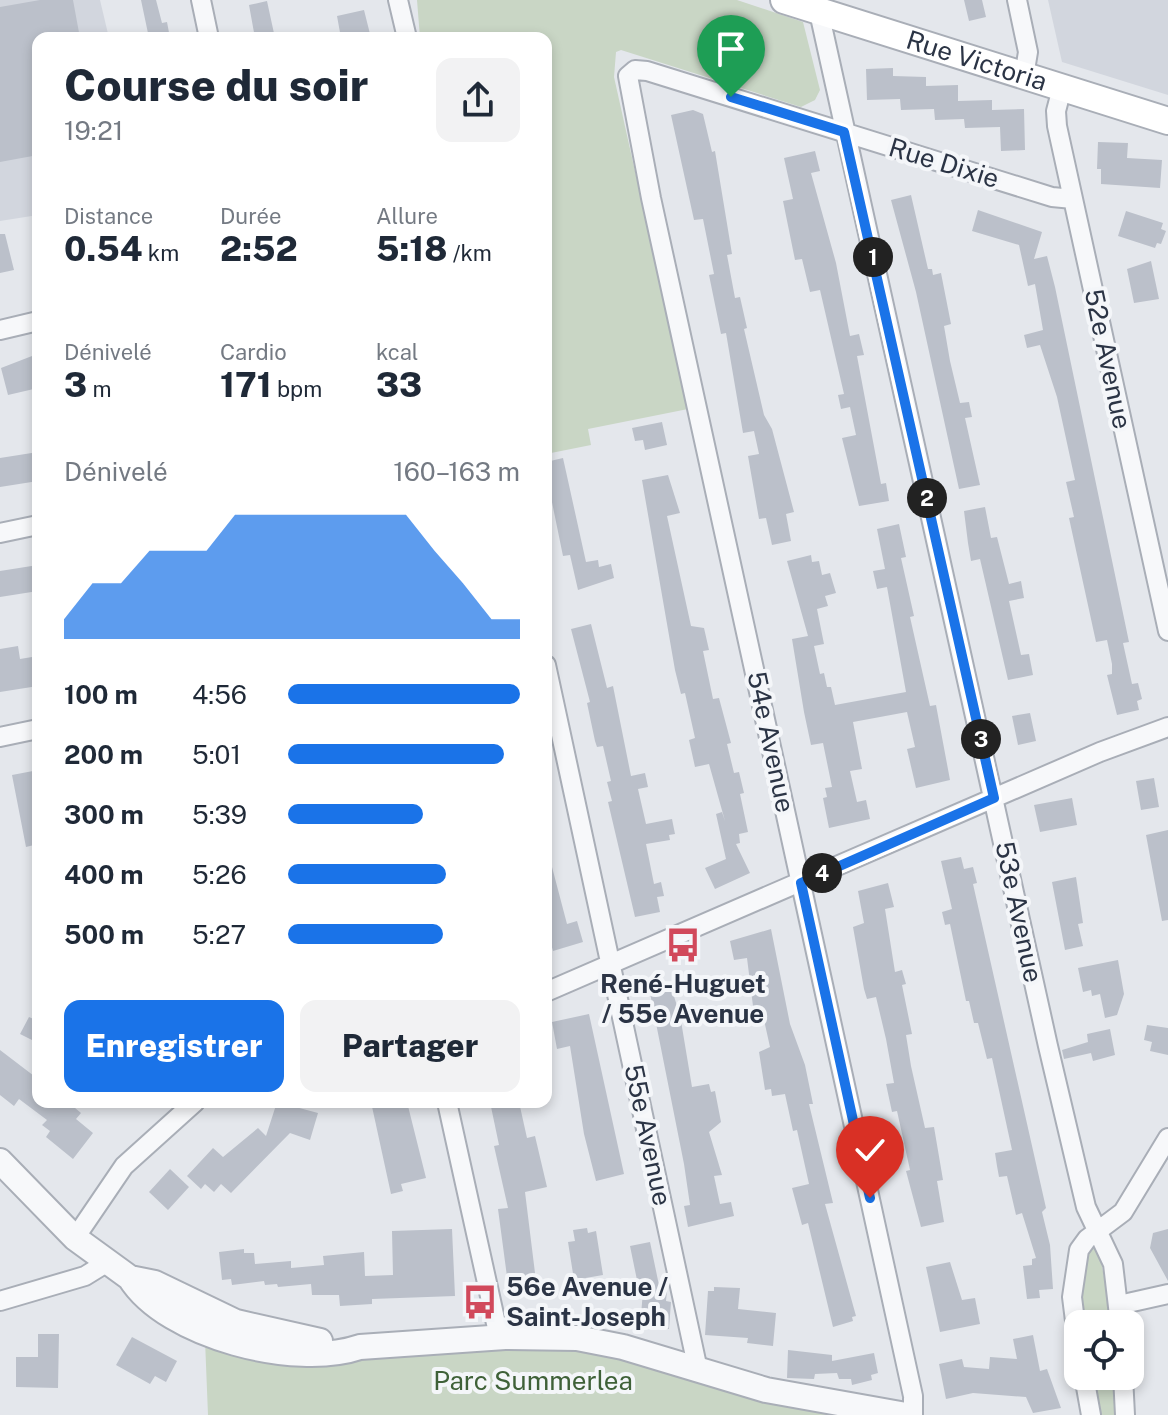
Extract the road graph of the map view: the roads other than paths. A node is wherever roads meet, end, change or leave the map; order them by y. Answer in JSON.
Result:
{"nodes":[{"id":1,"x":201,"y":0,"type":"edge"},
{"id":2,"x":398,"y":0,"type":"edge"},
{"id":3,"x":784,"y":0,"type":"edge"},
{"id":4,"x":1017,"y":0,"type":"edge"},
{"id":5,"x":818,"y":6,"type":"edge"},
{"id":6,"x":208,"y":32,"type":"edge"},
{"id":7,"x":406,"y":32,"type":"edge"},
{"id":8,"x":631,"y":71,"type":"joint"},
{"id":9,"x":1024,"y":76,"type":"junction"},
{"id":10,"x":1062,"y":88,"type":"junction"},
{"id":11,"x":1168,"y":121,"type":"edge"},
{"id":12,"x":844,"y":132,"type":"junction"},
{"id":13,"x":1073,"y":199,"type":"junction"},
{"id":14,"x":32,"y":322,"type":"edge"},
{"id":15,"x":0,"y":330,"type":"edge"},
{"id":16,"x":32,"y":526,"type":"edge"},
{"id":17,"x":0,"y":533,"type":"edge"},
{"id":18,"x":1168,"y":631,"type":"edge"},
{"id":19,"x":552,"y":692,"type":"edge"},
{"id":20,"x":1168,"y":727,"type":"edge"},
{"id":21,"x":32,"y":730,"type":"edge"},
{"id":22,"x":0,"y":737,"type":"edge"},
{"id":23,"x":994,"y":798,"type":"junction"},
{"id":24,"x":801,"y":883,"type":"junction"},
{"id":25,"x":611,"y":962,"type":"junction"},
{"id":26,"x":552,"y":989,"type":"edge"},
{"id":27,"x":188,"y":1108,"type":"edge"},
{"id":28,"x":448,"y":1108,"type":"edge"},
{"id":29,"x":1168,"y":1138,"type":"edge"},
{"id":30,"x":0,"y":1161,"type":"edge"},
{"id":31,"x":1098,"y":1232,"type":"junction"},
{"id":32,"x":75,"y":1238,"type":"junction"},
{"id":33,"x":106,"y":1263,"type":"junction"},
{"id":34,"x":1168,"y":1294,"type":"edge"},
{"id":35,"x":0,"y":1301,"type":"edge"},
{"id":36,"x":1074,"y":1310,"type":"edge"},
{"id":37,"x":1119,"y":1310,"type":"edge"},
{"id":38,"x":1130,"y":1310,"type":"edge"},
{"id":39,"x":499,"y":1337,"type":"junction"},
{"id":40,"x":698,"y":1370,"type":"junction"},
{"id":41,"x":1087,"y":1390,"type":"edge"},
{"id":42,"x":1124,"y":1390,"type":"edge"},
{"id":43,"x":906,"y":1415,"type":"edge"},
{"id":44,"x":913,"y":1415,"type":"edge"},
{"id":45,"x":1091,"y":1415,"type":"edge"},
{"id":46,"x":1125,"y":1415,"type":"edge"}],
"edges":[{"from":1,"to":6,"type":"street"},
{"from":2,"to":7,"type":"street"},
{"from":3,"to":5,"type":"main road","name":"Rue Victoria"},
{"from":4,"to":9,"type":"street"},
{"from":5,"to":9,"type":"main road","name":"Rue Victoria"},
{"from":5,"to":12,"type":"street","name":"53e Avenue"},
{"from":8,"to":12,"type":"street","name":"Rue Dixie"},
{"from":8,"to":24,"type":"street","name":"54e Avenue"},
{"from":9,"to":10,"type":"main road","name":"Rue Victoria"},
{"from":10,"to":11,"type":"main road","name":"Rue Victoria"},
{"from":10,"to":13,"type":"street","name":"52e Avenue"},
{"from":12,"to":13,"type":"street","name":"Rue Dixie"},
{"from":12,"to":23,"type":"street","name":"53e Avenue"},
{"from":13,"to":18,"type":"street","name":"52e Avenue"},
{"from":14,"to":15,"type":"street"},
{"from":16,"to":17,"type":"street"},
{"from":19,"to":25,"type":"street","name":"55e Avenue"},
{"from":20,"to":23,"type":"street"},
{"from":21,"to":22,"type":"street"},
{"from":23,"to":24,"type":"street"},
{"from":23,"to":31,"type":"street","name":"53e Avenue"},
{"from":24,"to":25,"type":"street"},
{"from":24,"to":44,"type":"street","name":"54e Avenue"},
{"from":25,"to":26,"type":"street"},
{"from":25,"to":40,"type":"street","name":"55e Avenue"},
{"from":27,"to":32,"type":"street"},
{"from":28,"to":39,"type":"street"},
{"from":29,"to":31,"type":"street"},
{"from":30,"to":32,"type":"street"},
{"from":31,"to":36,"type":"street"},
{"from":31,"to":37,"type":"street"},
{"from":32,"to":33,"type":"street"},
{"from":33,"to":35,"type":"street"},
{"from":33,"to":39,"type":"street"},
{"from":34,"to":38,"type":"street"},
{"from":39,"to":40,"type":"street"},
{"from":40,"to":43,"type":"street"},
{"from":41,"to":45,"type":"street"},
{"from":42,"to":46,"type":"street"}]}
